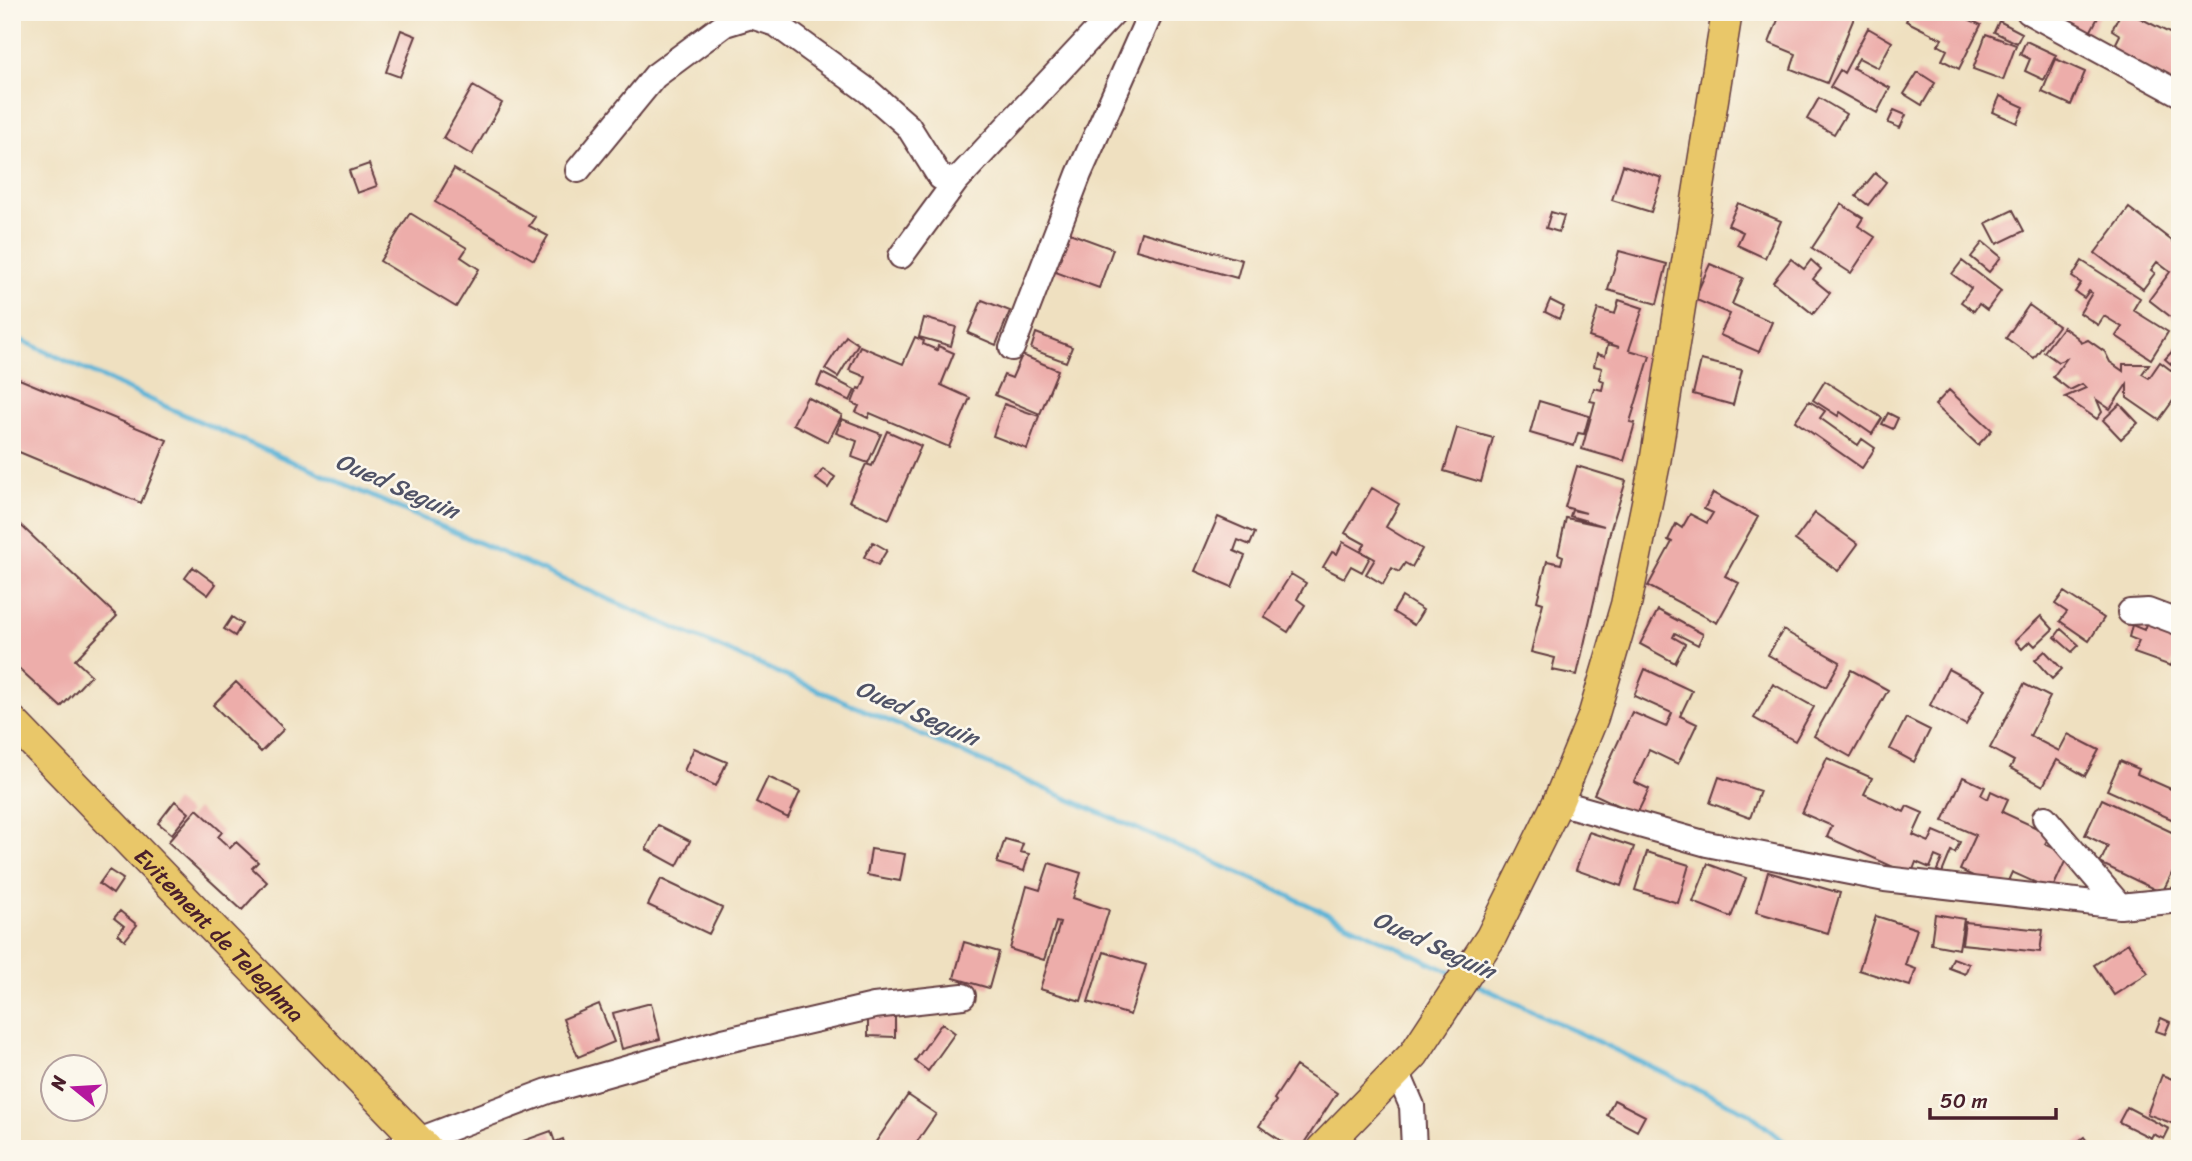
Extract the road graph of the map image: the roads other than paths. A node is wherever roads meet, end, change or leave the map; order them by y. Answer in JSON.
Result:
{"nodes":[{"id":1,"x":1114,"y":12,"type":"edge"},
{"id":2,"x":1151,"y":12,"type":"edge"},
{"id":3,"x":1727,"y":12,"type":"edge"},
{"id":4,"x":2029,"y":12,"type":"edge"},
{"id":5,"x":2180,"y":94,"type":"edge"},
{"id":6,"x":578,"y":170,"type":"dead end"},
{"id":7,"x":956,"y":181,"type":"junction"},
{"id":8,"x":901,"y":256,"type":"dead end"},
{"id":9,"x":1012,"y":348,"type":"dead end"},
{"id":10,"x":2130,"y":612,"type":"dead end"},
{"id":11,"x":2180,"y":623,"type":"edge"},
{"id":12,"x":12,"y":721,"type":"edge"},
{"id":13,"x":1558,"y":802,"type":"junction"},
{"id":14,"x":2045,"y":818,"type":"dead end"},
{"id":15,"x":2180,"y":900,"type":"edge"},
{"id":16,"x":2120,"y":906,"type":"junction"},
{"id":17,"x":963,"y":996,"type":"dead end"},
{"id":18,"x":1397,"y":1071,"type":"junction"},
{"id":19,"x":413,"y":1145,"type":"edge"},
{"id":20,"x":1322,"y":1149,"type":"edge"},
{"id":21,"x":1413,"y":1149,"type":"edge"}],
"edges":[{"from":1,"to":7,"type":"street"},
{"from":2,"to":9,"type":"street"},
{"from":3,"to":13,"type":"main road"},
{"from":4,"to":5,"type":"street"},
{"from":6,"to":7,"type":"street"},
{"from":7,"to":8,"type":"street"},
{"from":10,"to":11,"type":"street"},
{"from":12,"to":19,"type":"main road","name":"Evitement de Teleghma"},
{"from":13,"to":16,"type":"street"},
{"from":13,"to":18,"type":"main road"},
{"from":14,"to":16,"type":"street"},
{"from":15,"to":16,"type":"street"},
{"from":17,"to":19,"type":"street"},
{"from":18,"to":20,"type":"main road"},
{"from":18,"to":21,"type":"street"}]}
